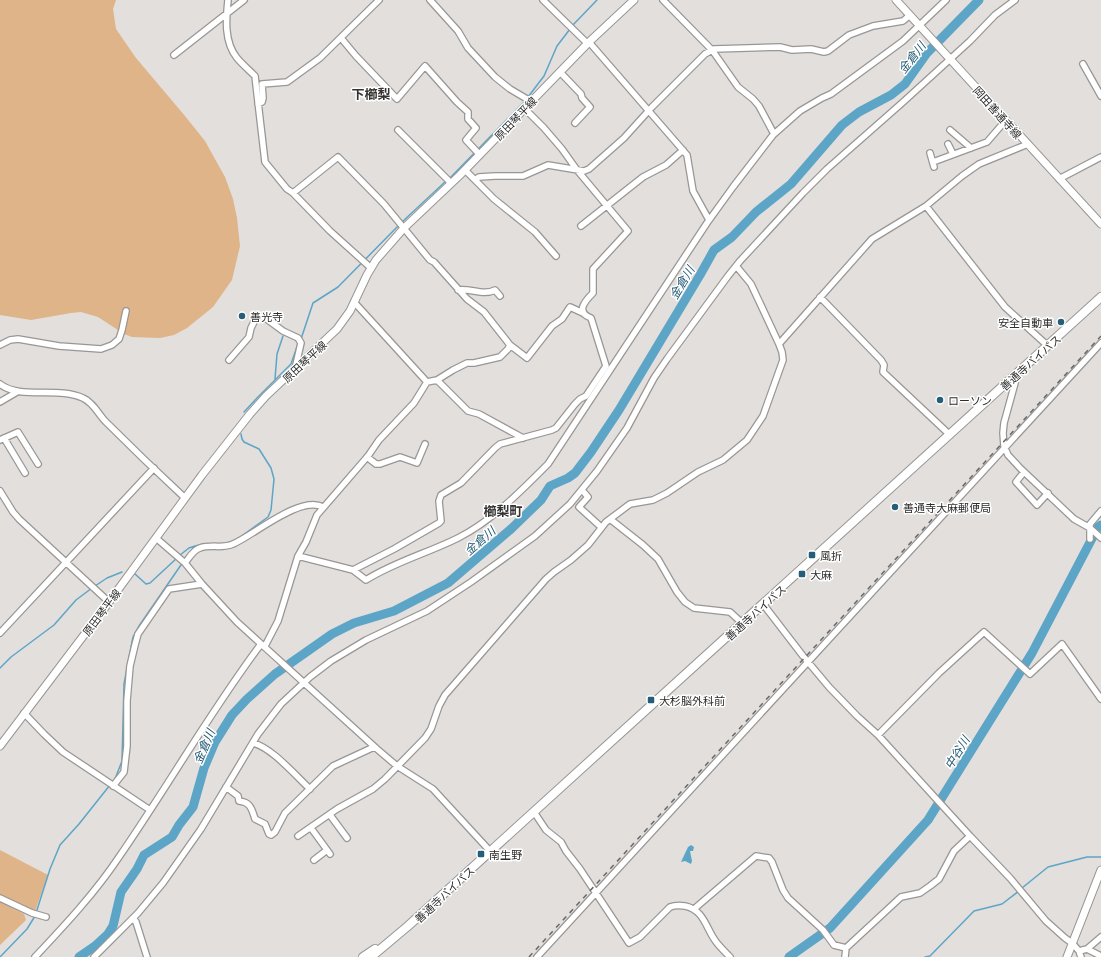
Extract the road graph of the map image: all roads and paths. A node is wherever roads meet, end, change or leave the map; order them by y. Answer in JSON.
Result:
{"nodes":[{"id":1,"x":228,"y":0,"type":"edge"},
{"id":2,"x":244,"y":0,"type":"edge"},
{"id":3,"x":379,"y":0,"type":"edge"},
{"id":4,"x":430,"y":0,"type":"edge"},
{"id":5,"x":543,"y":0,"type":"edge"},
{"id":6,"x":634,"y":0,"type":"edge"},
{"id":7,"x":663,"y":0,"type":"edge"},
{"id":8,"x":896,"y":0,"type":"edge"},
{"id":9,"x":946,"y":0,"type":"edge"},
{"id":10,"x":1015,"y":0,"type":"edge"},
{"id":11,"x":226,"y":12,"type":"junction"},
{"id":12,"x":910,"y":15,"type":"junction"},
{"id":13,"x":921,"y":27,"type":"junction"},
{"id":14,"x":341,"y":38,"type":"junction"},
{"id":15,"x":588,"y":43,"type":"junction"},
{"id":16,"x":712,"y":50,"type":"junction"},
{"id":17,"x":174,"y":55,"type":"dead end"},
{"id":18,"x":950,"y":59,"type":"junction"},
{"id":19,"x":1083,"y":64,"type":"dead end"},
{"id":20,"x":560,"y":72,"type":"junction"},
{"id":21,"x":1101,"y":96,"type":"edge"},
{"id":22,"x":528,"y":99,"type":"junction"},
{"id":23,"x":258,"y":104,"type":"junction"},
{"id":24,"x":524,"y":109,"type":"junction"},
{"id":25,"x":649,"y":110,"type":"junction"},
{"id":26,"x":1006,"y":120,"type":"junction"},
{"id":27,"x":575,"y":123,"type":"dead end"},
{"id":28,"x":398,"y":130,"type":"dead end"},
{"id":29,"x":950,"y":130,"type":"dead end"},
{"id":30,"x":774,"y":134,"type":"junction"},
{"id":31,"x":948,"y":144,"type":"dead end"},
{"id":32,"x":1028,"y":144,"type":"junction"},
{"id":33,"x":971,"y":148,"type":"junction"},
{"id":34,"x":683,"y":150,"type":"junction"},
{"id":35,"x":478,"y":152,"type":"junction"},
{"id":36,"x":930,"y":152,"type":"dead end"},
{"id":37,"x":953,"y":154,"type":"junction"},
{"id":38,"x":1101,"y":157,"type":"edge"},
{"id":39,"x":465,"y":170,"type":"junction"},
{"id":40,"x":577,"y":170,"type":"junction"},
{"id":41,"x":1059,"y":179,"type":"junction"},
{"id":42,"x":475,"y":180,"type":"junction"},
{"id":43,"x":449,"y":181,"type":"junction"},
{"id":44,"x":293,"y":193,"type":"junction"},
{"id":45,"x":607,"y":205,"type":"junction"},
{"id":46,"x":926,"y":206,"type":"junction"},
{"id":47,"x":709,"y":220,"type":"junction"},
{"id":48,"x":1101,"y":224,"type":"edge"},
{"id":49,"x":401,"y":225,"type":"junction"},
{"id":50,"x":581,"y":226,"type":"dead end"},
{"id":51,"x":556,"y":256,"type":"dead end"},
{"id":52,"x":737,"y":267,"type":"dead end"},
{"id":53,"x":371,"y":268,"type":"junction"},
{"id":54,"x":458,"y":290,"type":"junction"},
{"id":55,"x":500,"y":296,"type":"dead end"},
{"id":56,"x":820,"y":297,"type":"junction"},
{"id":57,"x":1101,"y":297,"type":"edge"},
{"id":58,"x":354,"y":302,"type":"junction"},
{"id":59,"x":126,"y":311,"type":"dead end"},
{"id":60,"x":583,"y":313,"type":"junction"},
{"id":61,"x":1101,"y":343,"type":"edge"},
{"id":62,"x":779,"y":344,"type":"junction"},
{"id":63,"x":0,"y":345,"type":"edge"},
{"id":64,"x":510,"y":345,"type":"junction"},
{"id":65,"x":1048,"y":346,"type":"junction"},
{"id":66,"x":229,"y":360,"type":"dead end"},
{"id":67,"x":294,"y":369,"type":"junction"},
{"id":68,"x":1013,"y":377,"type":"junction"},
{"id":69,"x":437,"y":380,"type":"junction"},
{"id":70,"x":427,"y":382,"type":"junction"},
{"id":71,"x":0,"y":384,"type":"edge"},
{"id":72,"x":17,"y":392,"type":"junction"},
{"id":73,"x":588,"y":398,"type":"junction"},
{"id":74,"x":0,"y":402,"type":"edge"},
{"id":75,"x":950,"y":435,"type":"junction"},
{"id":76,"x":523,"y":438,"type":"junction"},
{"id":77,"x":2,"y":439,"type":"edge"},
{"id":78,"x":425,"y":444,"type":"dead end"},
{"id":79,"x":1005,"y":448,"type":"junction"},
{"id":80,"x":367,"y":457,"type":"junction"},
{"id":81,"x":38,"y":464,"type":"dead end"},
{"id":82,"x":154,"y":468,"type":"junction"},
{"id":83,"x":25,"y":472,"type":"dead end"},
{"id":84,"x":1024,"y":472,"type":"junction"},
{"id":85,"x":582,"y":490,"type":"junction"},
{"id":86,"x":0,"y":491,"type":"edge"},
{"id":87,"x":1048,"y":493,"type":"junction"},
{"id":88,"x":185,"y":498,"type":"junction"},
{"id":89,"x":323,"y":507,"type":"junction"},
{"id":90,"x":1101,"y":511,"type":"edge"},
{"id":91,"x":610,"y":519,"type":"junction"},
{"id":92,"x":601,"y":527,"type":"junction"},
{"id":93,"x":1090,"y":528,"type":"junction"},
{"id":94,"x":156,"y":538,"type":"junction"},
{"id":95,"x":1101,"y":538,"type":"edge"},
{"id":96,"x":1090,"y":539,"type":"dead end"},
{"id":97,"x":298,"y":556,"type":"junction"},
{"id":98,"x":181,"y":560,"type":"junction"},
{"id":99,"x":65,"y":562,"type":"junction"},
{"id":100,"x":353,"y":570,"type":"junction"},
{"id":101,"x":202,"y":584,"type":"junction"},
{"id":102,"x":109,"y":602,"type":"junction"},
{"id":103,"x":763,"y":604,"type":"junction"},
{"id":104,"x":742,"y":623,"type":"junction"},
{"id":105,"x":0,"y":633,"type":"edge"},
{"id":106,"x":263,"y":645,"type":"junction"},
{"id":107,"x":808,"y":662,"type":"junction"},
{"id":108,"x":305,"y":682,"type":"junction"},
{"id":109,"x":1101,"y":699,"type":"edge"},
{"id":110,"x":24,"y":713,"type":"junction"},
{"id":111,"x":878,"y":735,"type":"junction"},
{"id":112,"x":252,"y":743,"type":"junction"},
{"id":113,"x":0,"y":746,"type":"edge"},
{"id":114,"x":374,"y":746,"type":"junction"},
{"id":115,"x":397,"y":766,"type":"junction"},
{"id":116,"x":111,"y":785,"type":"junction"},
{"id":117,"x":226,"y":787,"type":"junction"},
{"id":118,"x":310,"y":789,"type":"junction"},
{"id":119,"x":150,"y":810,"type":"junction"},
{"id":120,"x":534,"y":812,"type":"junction"},
{"id":121,"x":330,"y":815,"type":"junction"},
{"id":122,"x":311,"y":828,"type":"junction"},
{"id":123,"x":298,"y":836,"type":"dead end"},
{"id":124,"x":970,"y":836,"type":"junction"},
{"id":125,"x":347,"y":838,"type":"dead end"},
{"id":126,"x":490,"y":851,"type":"junction"},
{"id":127,"x":314,"y":860,"type":"dead end"},
{"id":128,"x":1101,"y":870,"type":"edge"},
{"id":129,"x":596,"y":892,"type":"junction"},
{"id":130,"x":0,"y":898,"type":"edge"},
{"id":131,"x":694,"y":909,"type":"junction"},
{"id":132,"x":46,"y":917,"type":"dead end"},
{"id":133,"x":133,"y":918,"type":"junction"},
{"id":134,"x":408,"y":926,"type":"junction"},
{"id":135,"x":1101,"y":937,"type":"edge"},
{"id":136,"x":1072,"y":943,"type":"junction"},
{"id":137,"x":846,"y":948,"type":"junction"},
{"id":138,"x":1087,"y":949,"type":"junction"},
{"id":139,"x":1079,"y":951,"type":"junction"},
{"id":140,"x":1101,"y":956,"type":"edge"},
{"id":141,"x":35,"y":957,"type":"edge"},
{"id":142,"x":94,"y":957,"type":"edge"},
{"id":143,"x":147,"y":957,"type":"edge"},
{"id":144,"x":363,"y":957,"type":"edge"},
{"id":145,"x":371,"y":957,"type":"edge"},
{"id":146,"x":537,"y":957,"type":"edge"},
{"id":147,"x":730,"y":957,"type":"edge"},
{"id":148,"x":844,"y":957,"type":"edge"},
{"id":149,"x":1067,"y":957,"type":"edge"},
{"id":150,"x":1081,"y":957,"type":"edge"}],
"edges":[{"from":1,"to":11,"type":"street"},
{"from":2,"to":11,"type":"street"},
{"from":3,"to":14,"type":"street"},
{"from":4,"to":22,"type":"street"},
{"from":5,"to":15,"type":"street"},
{"from":6,"to":15,"type":"main road","name":"原田琴平線"},
{"from":7,"to":16,"type":"street"},
{"from":8,"to":12,"type":"main road","name":"岡田善通寺線"},
{"from":9,"to":13,"type":"street"},
{"from":10,"to":18,"type":"street"},
{"from":11,"to":17,"type":"street"},
{"from":11,"to":23,"type":"street"},
{"from":12,"to":13,"type":"main road","name":"岡田善通寺線"},
{"from":12,"to":16,"type":"street"},
{"from":13,"to":18,"type":"main road","name":"岡田善通寺線"},
{"from":13,"to":30,"type":"street"},
{"from":14,"to":23,"type":"street"},
{"from":14,"to":35,"type":"street"},
{"from":15,"to":20,"type":"main road","name":"原田琴平線"},
{"from":15,"to":25,"type":"street"},
{"from":16,"to":25,"type":"street"},
{"from":16,"to":30,"type":"street"},
{"from":18,"to":26,"type":"main road","name":"岡田善通寺線"},
{"from":18,"to":85,"type":"street"},
{"from":19,"to":21,"type":"street"},
{"from":20,"to":22,"type":"main road","name":"原田琴平線"},
{"from":20,"to":27,"type":"street"},
{"from":22,"to":24,"type":"main road","name":"原田琴平線"},
{"from":23,"to":44,"type":"street"},
{"from":24,"to":35,"type":"main road","name":"原田琴平線"},
{"from":24,"to":40,"type":"street"},
{"from":25,"to":34,"type":"street"},
{"from":25,"to":40,"type":"street"},
{"from":26,"to":32,"type":"main road","name":"岡田善通寺線"},
{"from":26,"to":33,"type":"street"},
{"from":28,"to":43,"type":"street"},
{"from":29,"to":33,"type":"street"},
{"from":30,"to":47,"type":"street"},
{"from":31,"to":37,"type":"street"},
{"from":32,"to":41,"type":"main road","name":"岡田善通寺線"},
{"from":32,"to":46,"type":"street"},
{"from":33,"to":37,"type":"street"},
{"from":34,"to":45,"type":"street"},
{"from":34,"to":47,"type":"street"},
{"from":35,"to":39,"type":"main road","name":"原田琴平線"},
{"from":36,"to":37,"type":"street"},
{"from":38,"to":41,"type":"street"},
{"from":39,"to":42,"type":"street"},
{"from":39,"to":43,"type":"main road","name":"原田琴平線"},
{"from":40,"to":42,"type":"street"},
{"from":40,"to":45,"type":"street"},
{"from":41,"to":48,"type":"main road","name":"岡田善通寺線"},
{"from":42,"to":51,"type":"street"},
{"from":43,"to":49,"type":"main road","name":"原田琴平線"},
{"from":44,"to":49,"type":"street"},
{"from":44,"to":53,"type":"street"},
{"from":45,"to":50,"type":"street"},
{"from":45,"to":60,"type":"street"},
{"from":46,"to":56,"type":"street"},
{"from":46,"to":65,"type":"street"},
{"from":47,"to":73,"type":"street"},
{"from":49,"to":53,"type":"main road","name":"原田琴平線"},
{"from":49,"to":54,"type":"street"},
{"from":52,"to":62,"type":"street"},
{"from":53,"to":58,"type":"main road","name":"原田琴平線"},
{"from":54,"to":55,"type":"street"},
{"from":54,"to":64,"type":"street"},
{"from":56,"to":62,"type":"street"},
{"from":56,"to":75,"type":"street"},
{"from":57,"to":65,"type":"highway","name":"善通寺バイパス"},
{"from":58,"to":67,"type":"main road","name":"原田琴平線"},
{"from":58,"to":70,"type":"street"},
{"from":59,"to":63,"type":"street"},
{"from":60,"to":64,"type":"street"},
{"from":60,"to":73,"type":"street"},
{"from":61,"to":79,"type":"street"},
{"from":62,"to":91,"type":"street"},
{"from":64,"to":69,"type":"street"},
{"from":65,"to":68,"type":"highway","name":"善通寺バイパス"},
{"from":66,"to":67,"type":"street"},
{"from":67,"to":88,"type":"main road","name":"原田琴平線"},
{"from":68,"to":75,"type":"highway","name":"善通寺バイパス"},
{"from":68,"to":79,"type":"street"},
{"from":69,"to":70,"type":"street"},
{"from":69,"to":76,"type":"street"},
{"from":70,"to":80,"type":"street"},
{"from":71,"to":72,"type":"street"},
{"from":72,"to":74,"type":"street"},
{"from":72,"to":82,"type":"street"},
{"from":73,"to":76,"type":"street"},
{"from":73,"to":100,"type":"street"},
{"from":75,"to":103,"type":"highway","name":"善通寺バイパス"},
{"from":76,"to":100,"type":"street"},
{"from":77,"to":81,"type":"street"},
{"from":77,"to":83,"type":"street"},
{"from":78,"to":80,"type":"street"},
{"from":79,"to":84,"type":"street"},
{"from":79,"to":107,"type":"street"},
{"from":80,"to":89,"type":"street"},
{"from":82,"to":88,"type":"street"},
{"from":82,"to":99,"type":"street"},
{"from":84,"to":87,"type":"street"},
{"from":84,"to":87,"type":"street"},
{"from":85,"to":92,"type":"street"},
{"from":85,"to":108,"type":"street"},
{"from":86,"to":99,"type":"street"},
{"from":87,"to":93,"type":"street"},
{"from":88,"to":94,"type":"main road","name":"原田琴平線"},
{"from":89,"to":97,"type":"street"},
{"from":89,"to":98,"type":"street"},
{"from":90,"to":93,"type":"street"},
{"from":91,"to":92,"type":"street"},
{"from":91,"to":104,"type":"street"},
{"from":92,"to":115,"type":"street"},
{"from":93,"to":95,"type":"street"},
{"from":93,"to":96,"type":"street"},
{"from":94,"to":98,"type":"street"},
{"from":94,"to":102,"type":"main road","name":"原田琴平線"},
{"from":97,"to":100,"type":"street"},
{"from":97,"to":106,"type":"street"},
{"from":98,"to":101,"type":"street"},
{"from":99,"to":102,"type":"street"},
{"from":99,"to":105,"type":"street"},
{"from":101,"to":106,"type":"street"},
{"from":101,"to":116,"type":"street"},
{"from":102,"to":110,"type":"main road","name":"原田琴平線"},
{"from":103,"to":104,"type":"highway","name":"善通寺バイパス"},
{"from":103,"to":107,"type":"street"},
{"from":104,"to":120,"type":"highway","name":"善通寺バイパス"},
{"from":106,"to":108,"type":"street"},
{"from":106,"to":119,"type":"street"},
{"from":107,"to":111,"type":"street"},
{"from":107,"to":129,"type":"street"},
{"from":108,"to":112,"type":"street"},
{"from":108,"to":114,"type":"street"},
{"from":109,"to":111,"type":"street"},
{"from":110,"to":113,"type":"main road","name":"原田琴平線"},
{"from":110,"to":116,"type":"street"},
{"from":111,"to":124,"type":"street"},
{"from":112,"to":117,"type":"street"},
{"from":112,"to":118,"type":"street"},
{"from":114,"to":115,"type":"street"},
{"from":114,"to":118,"type":"street"},
{"from":115,"to":121,"type":"street"},
{"from":115,"to":126,"type":"street"},
{"from":116,"to":119,"type":"street"},
{"from":117,"to":118,"type":"street"},
{"from":117,"to":133,"type":"street"},
{"from":119,"to":141,"type":"street"},
{"from":120,"to":126,"type":"highway","name":"善通寺バイパス"},
{"from":120,"to":129,"type":"street"},
{"from":121,"to":122,"type":"street"},
{"from":121,"to":125,"type":"street"},
{"from":122,"to":123,"type":"street"},
{"from":122,"to":127,"type":"street"},
{"from":124,"to":136,"type":"street"},
{"from":124,"to":137,"type":"street"},
{"from":126,"to":134,"type":"highway","name":"善通寺バイパス"},
{"from":128,"to":136,"type":"main road"},
{"from":129,"to":131,"type":"street"},
{"from":129,"to":146,"type":"street"},
{"from":130,"to":132,"type":"street"},
{"from":131,"to":137,"type":"street"},
{"from":131,"to":147,"type":"street"},
{"from":133,"to":142,"type":"street"},
{"from":133,"to":143,"type":"street"},
{"from":134,"to":144,"type":"highway","name":"善通寺バイパス"},
{"from":134,"to":145,"type":"highway","name":"善通寺バイパス"},
{"from":135,"to":138,"type":"street"},
{"from":136,"to":139,"type":"street"},
{"from":136,"to":149,"type":"main road"},
{"from":137,"to":148,"type":"street"},
{"from":138,"to":139,"type":"street"},
{"from":138,"to":140,"type":"street"},
{"from":139,"to":150,"type":"street"}]}
